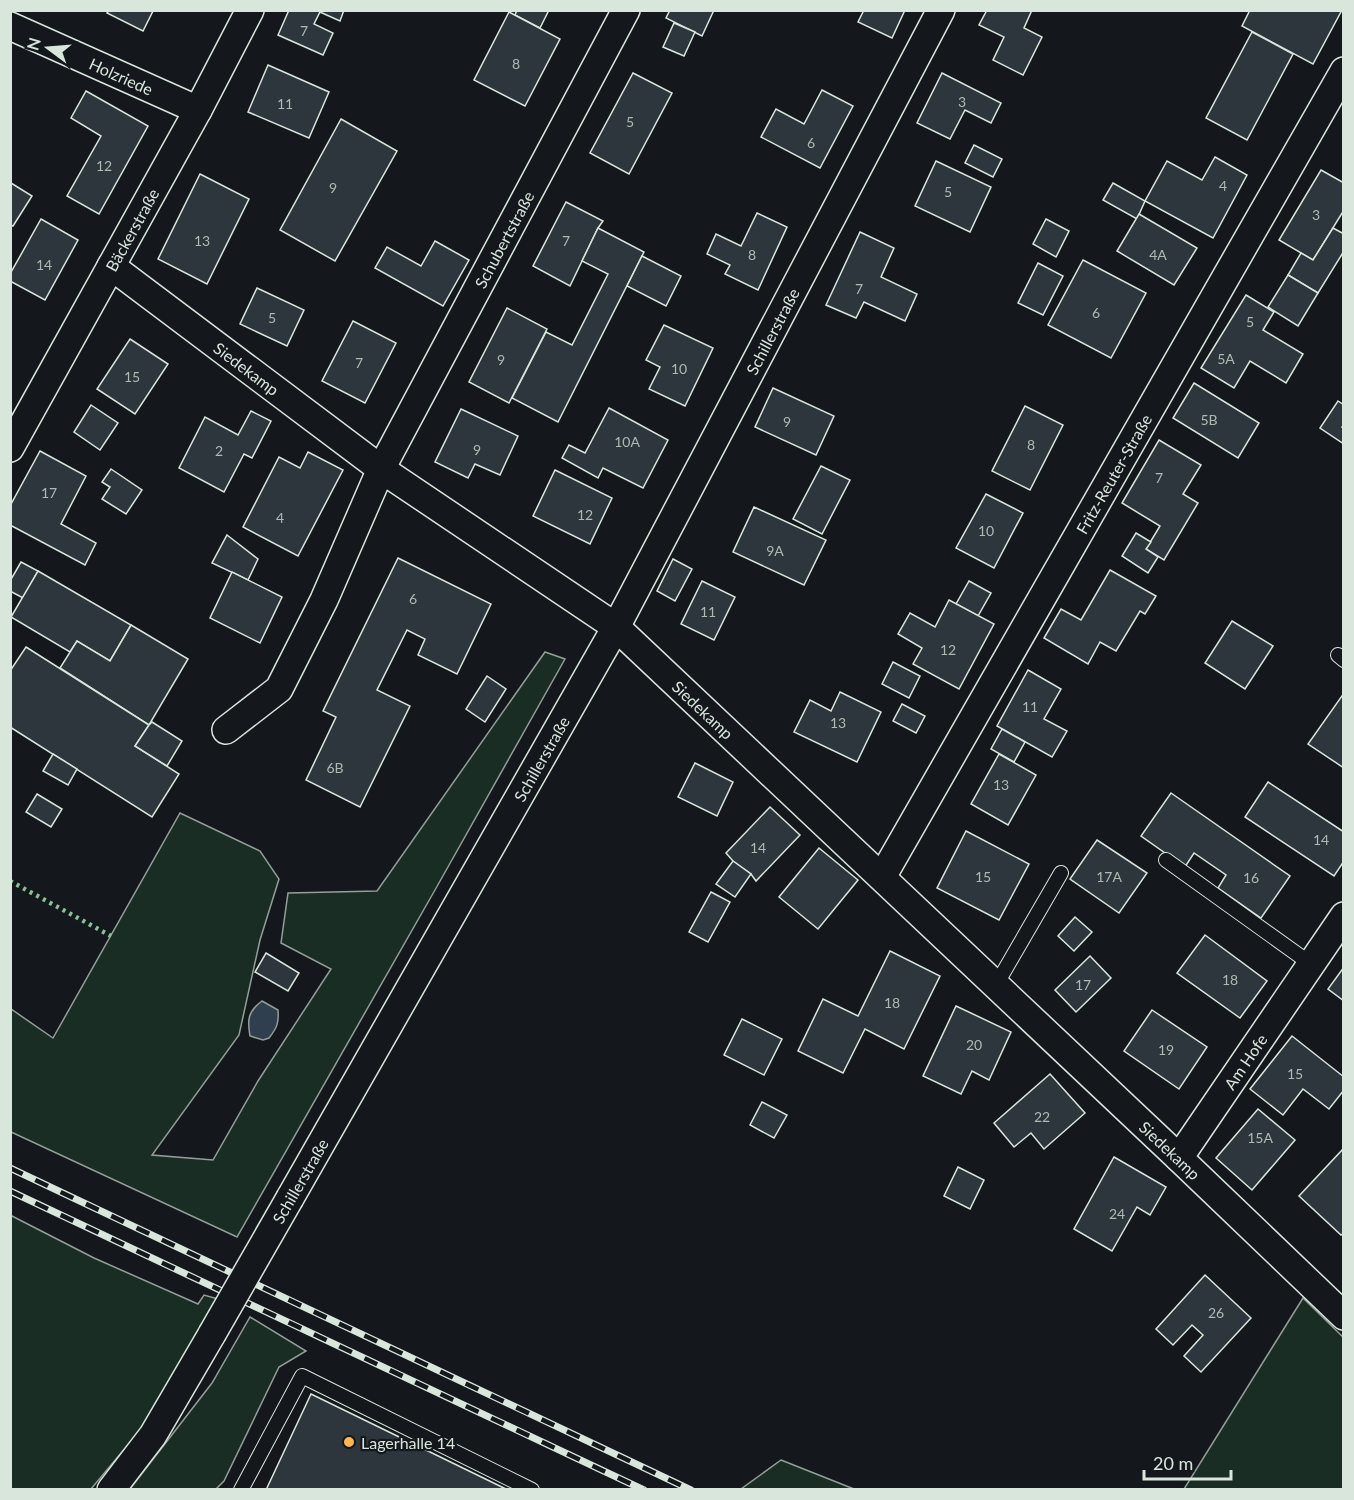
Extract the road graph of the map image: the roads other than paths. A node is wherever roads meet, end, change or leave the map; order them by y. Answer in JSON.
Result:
{"nodes":[{"id":1,"x":250,"y":10,"type":"edge"},
{"id":2,"x":626,"y":10,"type":"edge"},
{"id":3,"x":941,"y":10,"type":"edge"},
{"id":4,"x":10,"y":26,"type":"edge"},
{"id":5,"x":1344,"y":71,"type":"edge"},
{"id":6,"x":198,"y":110,"type":"junction"},
{"id":7,"x":111,"y":266,"type":"junction"},
{"id":8,"x":10,"y":448,"type":"edge"},
{"id":9,"x":381,"y":469,"type":"junction"},
{"id":10,"x":619,"y":621,"type":"junction"},
{"id":11,"x":226,"y":730,"type":"dead end"},
{"id":12,"x":1166,"y":860,"type":"dead end"},
{"id":13,"x":1060,"y":873,"type":"dead end"},
{"id":14,"x":882,"y":877,"type":"junction"},
{"id":15,"x":1344,"y":916,"type":"edge"},
{"id":16,"x":1311,"y":964,"type":"junction"},
{"id":17,"x":996,"y":985,"type":"junction"},
{"id":18,"x":1179,"y":1158,"type":"junction"},
{"id":19,"x":1344,"y":1316,"type":"edge"},
{"id":20,"x":111,"y":1490,"type":"edge"},
{"id":21,"x":241,"y":1490,"type":"edge"},
{"id":22,"x":532,"y":1490,"type":"edge"}],
"edges":[{"from":1,"to":6,"type":"street","name":"Bäckerstraße"},
{"from":2,"to":9,"type":"street","name":"Schubertstraße"},
{"from":3,"to":10,"type":"street","name":"Schillerstraße"},
{"from":4,"to":6,"type":"street","name":"Holzriede"},
{"from":5,"to":14,"type":"street","name":"Fritz-Reuter-Straße"},
{"from":6,"to":7,"type":"street","name":"Bäckerstraße"},
{"from":7,"to":8,"type":"street","name":"Bäckerstraße"},
{"from":7,"to":9,"type":"street","name":"Siedekamp"},
{"from":9,"to":10,"type":"street","name":"Siedekamp"},
{"from":9,"to":11,"type":"street"},
{"from":10,"to":14,"type":"street","name":"Siedekamp"},
{"from":10,"to":20,"type":"street","name":"Schillerstraße","bridge":true},
{"from":12,"to":16,"type":"lane"},
{"from":13,"to":17,"type":"lane"},
{"from":14,"to":17,"type":"street","name":"Siedekamp"},
{"from":15,"to":16,"type":"street","name":"Am Hofe"},
{"from":16,"to":18,"type":"street","name":"Am Hofe"},
{"from":17,"to":18,"type":"street","name":"Siedekamp"},
{"from":18,"to":19,"type":"street","name":"Siedekamp"},
{"from":21,"to":22,"type":"lane"}]}
